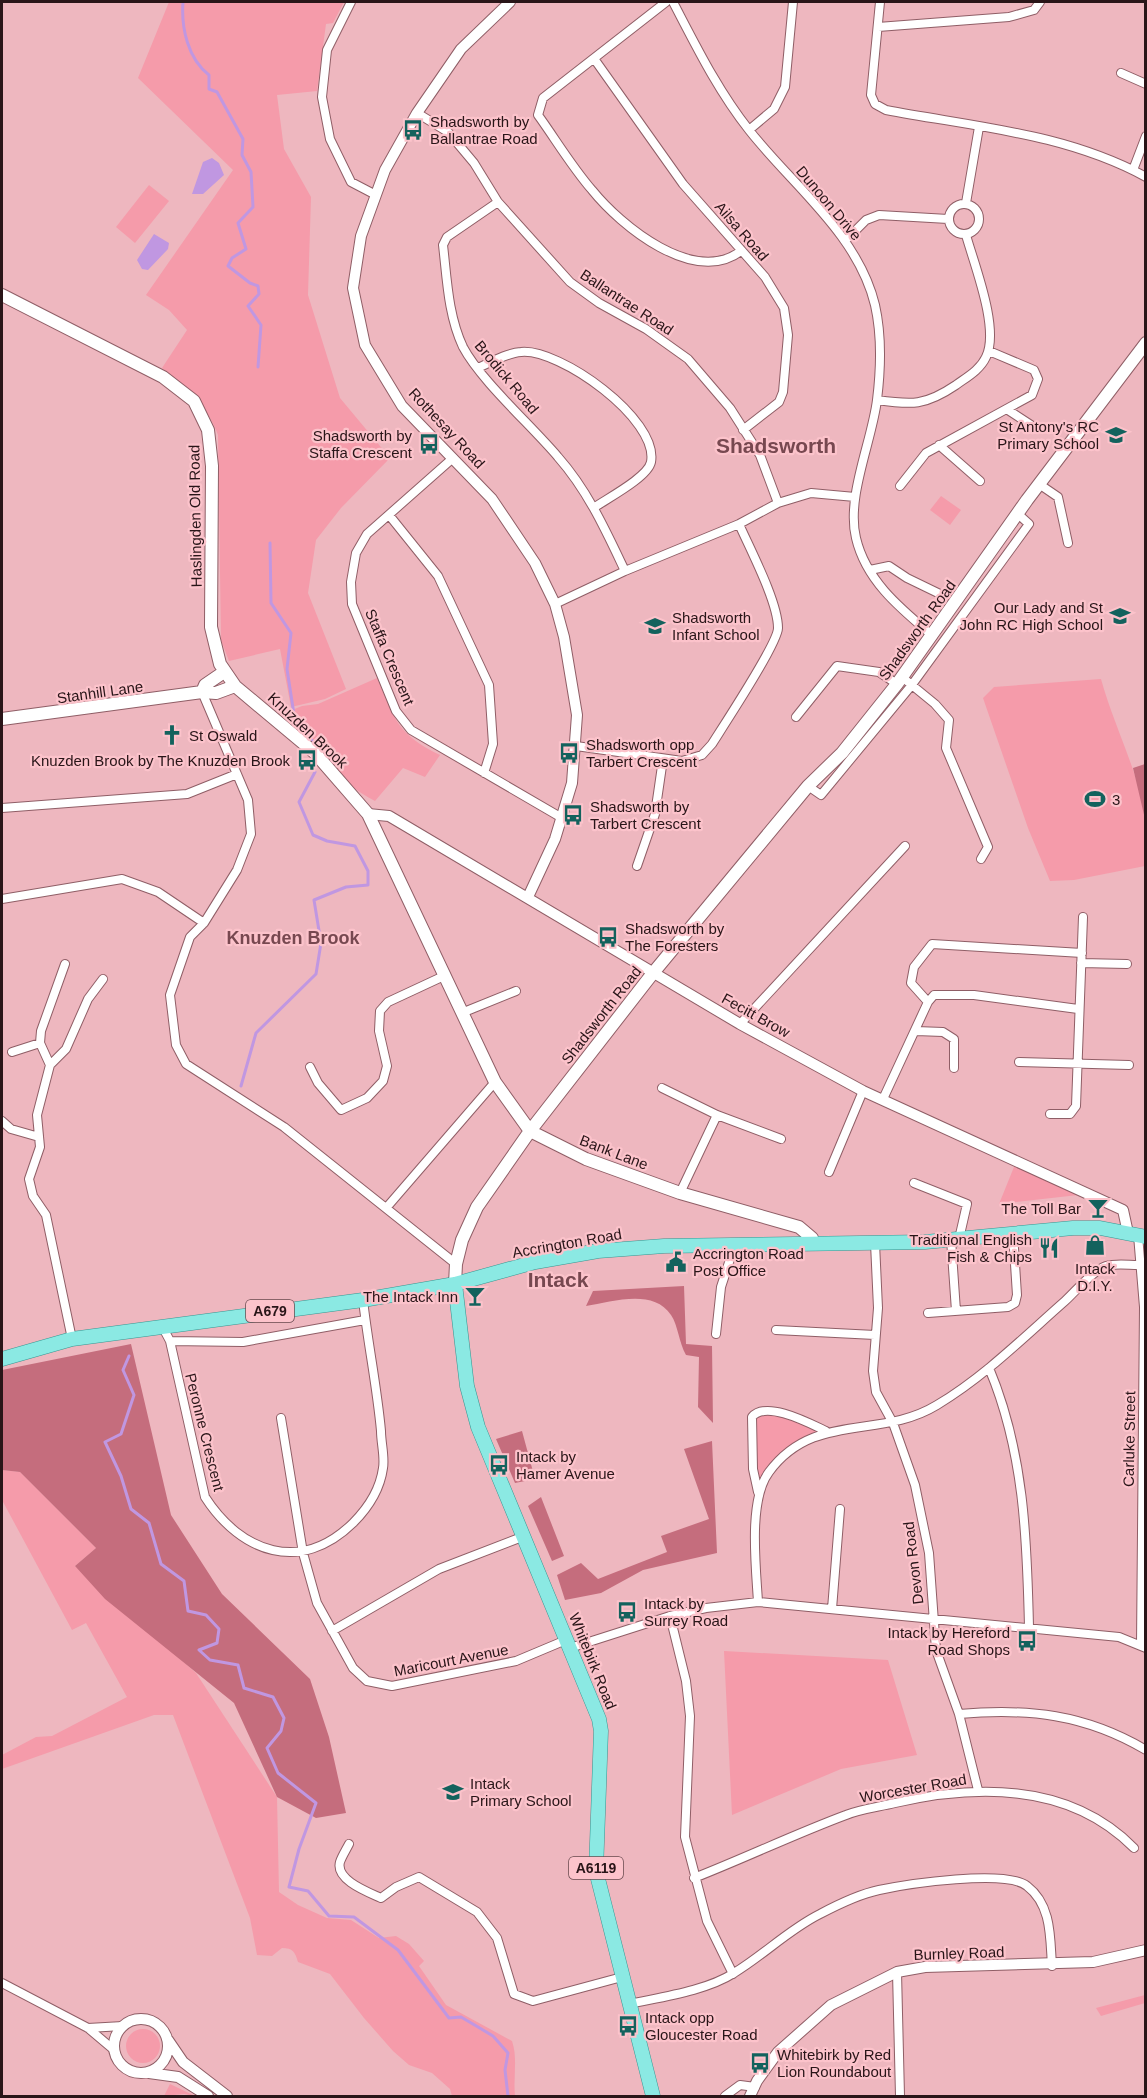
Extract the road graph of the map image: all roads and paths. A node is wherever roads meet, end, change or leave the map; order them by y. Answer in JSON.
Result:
{"nodes":[{"id":1,"x":351,"y":2,"type":"edge"},
{"id":2,"x":510,"y":2,"type":"edge"},
{"id":3,"x":666,"y":2,"type":"edge"},
{"id":4,"x":673,"y":2,"type":"edge"},
{"id":5,"x":793,"y":2,"type":"edge"},
{"id":6,"x":880,"y":2,"type":"edge"},
{"id":7,"x":1040,"y":2,"type":"edge"},
{"id":8,"x":878,"y":27,"type":"junction"},
{"id":9,"x":595,"y":60,"type":"junction"},
{"id":10,"x":1121,"y":73,"type":"dead end"},
{"id":11,"x":1146,"y":84,"type":"edge"},
{"id":12,"x":417,"y":113,"type":"junction"},
{"id":13,"x":979,"y":127,"type":"junction"},
{"id":14,"x":749,"y":130,"type":"junction"},
{"id":15,"x":1146,"y":136,"type":"edge"},
{"id":16,"x":1133,"y":170,"type":"junction"},
{"id":17,"x":1146,"y":177,"type":"edge"},
{"id":18,"x":374,"y":194,"type":"junction"},
{"id":19,"x":498,"y":202,"type":"junction"},
{"id":20,"x":966,"y":203,"type":"junction"},
{"id":21,"x":948,"y":219,"type":"junction"},
{"id":22,"x":966,"y":235,"type":"junction"},
{"id":23,"x":845,"y":241,"type":"junction"},
{"id":24,"x":741,"y":251,"type":"junction"},
{"id":25,"x":2,"y":295,"type":"edge"},
{"id":26,"x":1146,"y":343,"type":"edge"},
{"id":27,"x":988,"y":351,"type":"junction"},
{"id":28,"x":478,"y":368,"type":"junction"},
{"id":29,"x":877,"y":400,"type":"junction"},
{"id":30,"x":1008,"y":410,"type":"junction"},
{"id":31,"x":1031,"y":425,"type":"dead end"},
{"id":32,"x":743,"y":430,"type":"junction"},
{"id":33,"x":939,"y":445,"type":"junction"},
{"id":34,"x":453,"y":458,"type":"junction"},
{"id":35,"x":980,"y":481,"type":"dead end"},
{"id":36,"x":1039,"y":484,"type":"junction"},
{"id":37,"x":900,"y":486,"type":"dead end"},
{"id":38,"x":855,"y":497,"type":"junction"},
{"id":39,"x":778,"y":502,"type":"junction"},
{"id":40,"x":594,"y":507,"type":"junction"},
{"id":41,"x":1018,"y":514,"type":"junction"},
{"id":42,"x":389,"y":515,"type":"junction"},
{"id":43,"x":739,"y":524,"type":"junction"},
{"id":44,"x":1068,"y":543,"type":"dead end"},
{"id":45,"x":870,"y":570,"type":"junction"},
{"id":46,"x":625,"y":571,"type":"junction"},
{"id":47,"x":940,"y":594,"type":"dead end"},
{"id":48,"x":555,"y":604,"type":"junction"},
{"id":49,"x":933,"y":636,"type":"junction"},
{"id":50,"x":224,"y":672,"type":"junction"},
{"id":51,"x":899,"y":680,"type":"junction"},
{"id":52,"x":236,"y":686,"type":"junction"},
{"id":53,"x":911,"y":686,"type":"junction"},
{"id":54,"x":202,"y":692,"type":"junction"},
{"id":55,"x":796,"y":717,"type":"dead end"},
{"id":56,"x":2,"y":719,"type":"edge"},
{"id":57,"x":576,"y":746,"type":"junction"},
{"id":58,"x":663,"y":759,"type":"junction"},
{"id":59,"x":484,"y":773,"type":"junction"},
{"id":60,"x":237,"y":774,"type":"junction"},
{"id":61,"x":808,"y":786,"type":"junction"},
{"id":62,"x":2,"y":808,"type":"edge"},
{"id":63,"x":368,"y":814,"type":"junction"},
{"id":64,"x":562,"y":818,"type":"junction"},
{"id":65,"x":905,"y":846,"type":"dead end"},
{"id":66,"x":981,"y":859,"type":"dead end"},
{"id":67,"x":637,"y":866,"type":"dead end"},
{"id":68,"x":528,"y":897,"type":"junction"},
{"id":69,"x":2,"y":899,"type":"edge"},
{"id":70,"x":1083,"y":917,"type":"dead end"},
{"id":71,"x":204,"y":922,"type":"junction"},
{"id":72,"x":1082,"y":953,"type":"junction"},
{"id":73,"x":1081,"y":963,"type":"junction"},
{"id":74,"x":64,"y":964,"type":"dead end"},
{"id":75,"x":1127,"y":964,"type":"dead end"},
{"id":76,"x":653,"y":973,"type":"junction"},
{"id":77,"x":446,"y":975,"type":"junction"},
{"id":78,"x":103,"y":979,"type":"dead end"},
{"id":79,"x":516,"y":991,"type":"dead end"},
{"id":80,"x":928,"y":1002,"type":"junction"},
{"id":81,"x":1078,"y":1009,"type":"junction"},
{"id":82,"x":464,"y":1012,"type":"junction"},
{"id":83,"x":740,"y":1024,"type":"junction"},
{"id":84,"x":916,"y":1031,"type":"junction"},
{"id":85,"x":40,"y":1043,"type":"junction"},
{"id":86,"x":12,"y":1052,"type":"dead end"},
{"id":87,"x":1019,"y":1062,"type":"dead end"},
{"id":88,"x":1077,"y":1064,"type":"junction"},
{"id":89,"x":50,"y":1065,"type":"junction"},
{"id":90,"x":1129,"y":1065,"type":"dead end"},
{"id":91,"x":310,"y":1067,"type":"dead end"},
{"id":92,"x":954,"y":1068,"type":"dead end"},
{"id":93,"x":495,"y":1082,"type":"junction"},
{"id":94,"x":662,"y":1088,"type":"dead end"},
{"id":95,"x":863,"y":1091,"type":"junction"},
{"id":96,"x":883,"y":1099,"type":"junction"},
{"id":97,"x":1050,"y":1114,"type":"dead end"},
{"id":98,"x":717,"y":1115,"type":"junction"},
{"id":99,"x":2,"y":1121,"type":"edge"},
{"id":100,"x":530,"y":1131,"type":"junction"},
{"id":101,"x":39,"y":1137,"type":"junction"},
{"id":102,"x":781,"y":1139,"type":"dead end"},
{"id":103,"x":829,"y":1172,"type":"dead end"},
{"id":104,"x":914,"y":1183,"type":"dead end"},
{"id":105,"x":680,"y":1193,"type":"junction"},
{"id":106,"x":387,"y":1207,"type":"junction"},
{"id":107,"x":1013,"y":1233,"type":"junction"},
{"id":108,"x":1137,"y":1235,"type":"edge"},
{"id":109,"x":955,"y":1239,"type":"junction"},
{"id":110,"x":875,"y":1243,"type":"junction"},
{"id":111,"x":813,"y":1244,"type":"junction"},
{"id":112,"x":734,"y":1247,"type":"junction"},
{"id":113,"x":456,"y":1264,"type":"junction"},
{"id":114,"x":1138,"y":1265,"type":"junction"},
{"id":115,"x":455,"y":1284,"type":"junction"},
{"id":116,"x":363,"y":1300,"type":"junction"},
{"id":117,"x":1145,"y":1308,"type":"edge"},
{"id":118,"x":956,"y":1311,"type":"junction"},
{"id":119,"x":928,"y":1313,"type":"dead end"},
{"id":120,"x":365,"y":1320,"type":"junction"},
{"id":121,"x":162,"y":1326,"type":"junction"},
{"id":122,"x":776,"y":1330,"type":"dead end"},
{"id":123,"x":716,"y":1334,"type":"dead end"},
{"id":124,"x":875,"y":1335,"type":"junction"},
{"id":125,"x":72,"y":1339,"type":"junction"},
{"id":126,"x":170,"y":1341,"type":"junction"},
{"id":127,"x":2,"y":1359,"type":"edge"},
{"id":128,"x":989,"y":1368,"type":"junction"},
{"id":129,"x":1144,"y":1391,"type":"edge"},
{"id":130,"x":281,"y":1418,"type":"dead end"},
{"id":131,"x":893,"y":1424,"type":"junction"},
{"id":132,"x":826,"y":1431,"type":"junction"},
{"id":133,"x":758,"y":1492,"type":"junction"},
{"id":134,"x":840,"y":1509,"type":"dead end"},
{"id":135,"x":522,"y":1537,"type":"junction"},
{"id":136,"x":303,"y":1553,"type":"junction"},
{"id":137,"x":1144,"y":1588,"type":"edge"},
{"id":138,"x":758,"y":1602,"type":"junction"},
{"id":139,"x":832,"y":1610,"type":"junction"},
{"id":140,"x":670,"y":1616,"type":"junction"},
{"id":141,"x":933,"y":1620,"type":"junction"},
{"id":142,"x":1029,"y":1628,"type":"junction"},
{"id":143,"x":332,"y":1631,"type":"junction"},
{"id":144,"x":568,"y":1644,"type":"junction"},
{"id":145,"x":1143,"y":1646,"type":"edge"},
{"id":146,"x":958,"y":1714,"type":"junction"},
{"id":147,"x":1146,"y":1750,"type":"edge"},
{"id":148,"x":978,"y":1790,"type":"junction"},
{"id":149,"x":349,"y":1844,"type":"dead end"},
{"id":150,"x":1134,"y":1848,"type":"dead end"},
{"id":151,"x":694,"y":1878,"type":"junction"},
{"id":152,"x":1146,"y":1950,"type":"edge"},
{"id":153,"x":1052,"y":1965,"type":"junction"},
{"id":154,"x":897,"y":1972,"type":"junction"},
{"id":155,"x":733,"y":1974,"type":"junction"},
{"id":156,"x":622,"y":1977,"type":"junction"},
{"id":157,"x":2,"y":1983,"type":"edge"},
{"id":158,"x":629,"y":2004,"type":"junction"},
{"id":159,"x":123,"y":2026,"type":"junction"},
{"id":160,"x":88,"y":2028,"type":"junction"},
{"id":161,"x":168,"y":2040,"type":"junction"},
{"id":162,"x":114,"y":2050,"type":"junction"},
{"id":163,"x":147,"y":2073,"type":"junction"},
{"id":164,"x":752,"y":2092,"type":"edge"},
{"id":165,"x":208,"y":2097,"type":"edge"},
{"id":166,"x":227,"y":2097,"type":"edge"},
{"id":167,"x":653,"y":2097,"type":"edge"},
{"id":168,"x":724,"y":2097,"type":"edge"},
{"id":169,"x":900,"y":2097,"type":"edge"}],
"edges":[{"from":1,"to":18,"type":"street"},
{"from":2,"to":12,"type":"street","name":"Rothesay Road"},
{"from":3,"to":9,"type":"street"},
{"from":4,"to":14,"type":"street","name":"Dunoon Drive"},
{"from":5,"to":14,"type":"street"},
{"from":6,"to":8,"type":"street"},
{"from":7,"to":8,"type":"street"},
{"from":8,"to":13,"type":"street"},
{"from":9,"to":24,"type":"street","name":"Ailsa Road"},
{"from":9,"to":24,"type":"street"},
{"from":10,"to":11,"type":"street"},
{"from":12,"to":18,"type":"street","name":"Rothesay Road"},
{"from":12,"to":19,"type":"street","name":"Ballantrae Road"},
{"from":13,"to":16,"type":"street"},
{"from":13,"to":20,"type":"street"},
{"from":14,"to":23,"type":"street","name":"Dunoon Drive"},
{"from":15,"to":16,"type":"street"},
{"from":16,"to":17,"type":"street"},
{"from":18,"to":34,"type":"street","name":"Rothesay Road"},
{"from":19,"to":28,"type":"street","name":"Brodick Road"},
{"from":19,"to":32,"type":"street","name":"Ballantrae Road"},
{"from":20,"to":21,"type":"street"},
{"from":20,"to":22,"type":"street"},
{"from":21,"to":22,"type":"street"},
{"from":21,"to":23,"type":"street"},
{"from":22,"to":27,"type":"street"},
{"from":23,"to":29,"type":"street","name":"Dunoon Drive"},
{"from":24,"to":32,"type":"street","name":"Ailsa Road"},
{"from":25,"to":50,"type":"main road","name":"Haslingden Old Road"},
{"from":26,"to":36,"type":"main road","name":"Shadsworth Road"},
{"from":27,"to":29,"type":"street"},
{"from":27,"to":30,"type":"street"},
{"from":28,"to":40,"type":"street","name":"Brodick Road"},
{"from":28,"to":40,"type":"street"},
{"from":29,"to":38,"type":"street","name":"Dunoon Drive"},
{"from":30,"to":31,"type":"street"},
{"from":30,"to":33,"type":"street"},
{"from":32,"to":39,"type":"street","name":"Ballantrae Road"},
{"from":33,"to":35,"type":"street"},
{"from":33,"to":37,"type":"street"},
{"from":34,"to":42,"type":"street","name":"Staffa Crescent"},
{"from":34,"to":48,"type":"street","name":"Rothesay Road"},
{"from":36,"to":41,"type":"main road","name":"Shadsworth Road"},
{"from":36,"to":44,"type":"street"},
{"from":38,"to":39,"type":"street"},
{"from":38,"to":45,"type":"street","name":"Dunoon Drive"},
{"from":39,"to":43,"type":"street"},
{"from":40,"to":46,"type":"street","name":"Brodick Road"},
{"from":41,"to":49,"type":"main road","name":"Shadsworth Road"},
{"from":41,"to":53,"type":"street","name":"Shadsworth Road"},
{"from":42,"to":59,"type":"street"},
{"from":42,"to":59,"type":"street","name":"Staffa Crescent"},
{"from":43,"to":46,"type":"street"},
{"from":43,"to":58,"type":"street"},
{"from":45,"to":47,"type":"street"},
{"from":45,"to":49,"type":"street","name":"Dunoon Drive"},
{"from":46,"to":48,"type":"street"},
{"from":48,"to":57,"type":"street","name":"Rothesay Road"},
{"from":49,"to":51,"type":"main road","name":"Shadsworth Road"},
{"from":50,"to":52,"type":"main road","name":"Knuzden Brook"},
{"from":50,"to":54,"type":"main road"},
{"from":51,"to":53,"type":"street"},
{"from":51,"to":55,"type":"street"},
{"from":51,"to":61,"type":"main road","name":"Shadsworth Road"},
{"from":52,"to":54,"type":"main road","name":"Stanhill Lane"},
{"from":52,"to":63,"type":"main road","name":"Knuzden Brook"},
{"from":53,"to":61,"type":"street","name":"Shadsworth Road"},
{"from":53,"to":66,"type":"street"},
{"from":54,"to":56,"type":"main road","name":"Stanhill Lane"},
{"from":54,"to":60,"type":"street"},
{"from":57,"to":58,"type":"street"},
{"from":57,"to":64,"type":"street","name":"Rothesay Road"},
{"from":58,"to":67,"type":"street"},
{"from":59,"to":64,"type":"street","name":"Staffa Crescent"},
{"from":60,"to":62,"type":"street"},
{"from":60,"to":71,"type":"street"},
{"from":61,"to":76,"type":"main road","name":"Shadsworth Road"},
{"from":63,"to":68,"type":"street","name":"Fecitt Brow"},
{"from":63,"to":77,"type":"main road","name":"Bank Lane"},
{"from":64,"to":68,"type":"street","name":"Rothesay Road"},
{"from":65,"to":83,"type":"street"},
{"from":68,"to":76,"type":"street","name":"Fecitt Brow"},
{"from":69,"to":71,"type":"street"},
{"from":70,"to":72,"type":"street"},
{"from":71,"to":106,"type":"street"},
{"from":72,"to":73,"type":"street"},
{"from":72,"to":80,"type":"street"},
{"from":73,"to":75,"type":"street"},
{"from":73,"to":81,"type":"street"},
{"from":74,"to":85,"type":"street"},
{"from":76,"to":83,"type":"street","name":"Fecitt Brow"},
{"from":76,"to":100,"type":"main road","name":"Shadsworth Road"},
{"from":77,"to":82,"type":"main road","name":"Bank Lane"},
{"from":77,"to":91,"type":"street"},
{"from":78,"to":89,"type":"street"},
{"from":79,"to":82,"type":"street"},
{"from":80,"to":81,"type":"street"},
{"from":80,"to":84,"type":"street"},
{"from":81,"to":88,"type":"street"},
{"from":82,"to":93,"type":"main road","name":"Bank Lane"},
{"from":83,"to":95,"type":"street","name":"Fecitt Brow"},
{"from":84,"to":92,"type":"street"},
{"from":84,"to":96,"type":"street"},
{"from":85,"to":86,"type":"street"},
{"from":85,"to":89,"type":"street"},
{"from":87,"to":88,"type":"street"},
{"from":88,"to":90,"type":"street"},
{"from":88,"to":97,"type":"street"},
{"from":89,"to":101,"type":"street"},
{"from":93,"to":100,"type":"main road","name":"Bank Lane"},
{"from":93,"to":106,"type":"street"},
{"from":94,"to":98,"type":"street"},
{"from":95,"to":96,"type":"street","name":"Fecitt Brow"},
{"from":95,"to":103,"type":"street"},
{"from":96,"to":108,"type":"street","name":"Fecitt Brow"},
{"from":98,"to":102,"type":"street"},
{"from":98,"to":105,"type":"street"},
{"from":99,"to":101,"type":"street"},
{"from":100,"to":105,"type":"main road","name":"Bank Lane"},
{"from":100,"to":113,"type":"main road","name":"Shadsworth Road"},
{"from":101,"to":125,"type":"street"},
{"from":104,"to":109,"type":"street"},
{"from":105,"to":111,"type":"main road","name":"Bank Lane"},
{"from":106,"to":113,"type":"street"},
{"from":107,"to":108,"type":"main road","name":"Accrington Road","number":"A679"},
{"from":107,"to":109,"type":"main road","name":"Accrington Road","number":"A679"},
{"from":107,"to":118,"type":"street"},
{"from":108,"to":114,"type":"street","name":"Carluke Street"},
{"from":109,"to":110,"type":"main road","name":"Accrington Road","number":"A679"},
{"from":109,"to":118,"type":"street"},
{"from":110,"to":111,"type":"main road","name":"Accrington Road","number":"A679"},
{"from":110,"to":124,"type":"street","name":"Devon Road"},
{"from":111,"to":112,"type":"main road","name":"Accrington Road","number":"A679"},
{"from":112,"to":115,"type":"main road","name":"Accrington Road","number":"A679"},
{"from":112,"to":123,"type":"street"},
{"from":113,"to":115,"type":"main road","name":"Shadsworth Road"},
{"from":114,"to":117,"type":"street","name":"Carluke Street"},
{"from":114,"to":128,"type":"street"},
{"from":115,"to":116,"type":"main road","name":"Accrington Road","number":"A679"},
{"from":115,"to":135,"type":"main road","name":"Whitebirk Road","number":"A6119"},
{"from":116,"to":120,"type":"street","name":"Peronne Crescent"},
{"from":116,"to":121,"type":"main road","name":"Accrington Road","number":"A679"},
{"from":117,"to":129,"type":"street","name":"Carluke Street"},
{"from":118,"to":119,"type":"street"},
{"from":120,"to":126,"type":"street"},
{"from":120,"to":136,"type":"street","name":"Peronne Crescent"},
{"from":121,"to":125,"type":"main road","name":"Accrington Road","number":"A679"},
{"from":121,"to":126,"type":"street","name":"Peronne Crescent"},
{"from":122,"to":124,"type":"street"},
{"from":124,"to":131,"type":"street","name":"Devon Road"},
{"from":125,"to":127,"type":"main road","name":"Accrington Road","number":"A679"},
{"from":126,"to":136,"type":"street","name":"Peronne Crescent"},
{"from":128,"to":131,"type":"street"},
{"from":128,"to":142,"type":"street"},
{"from":129,"to":137,"type":"street","name":"Carluke Street"},
{"from":130,"to":136,"type":"street","name":"Maricourt Avenue"},
{"from":131,"to":132,"type":"street"},
{"from":131,"to":141,"type":"street","name":"Devon Road"},
{"from":132,"to":133,"type":"street"},
{"from":132,"to":133,"type":"street"},
{"from":133,"to":138,"type":"street"},
{"from":134,"to":139,"type":"street"},
{"from":135,"to":143,"type":"street"},
{"from":135,"to":144,"type":"main road","name":"Whitebirk Road","number":"A6119"},
{"from":136,"to":143,"type":"street","name":"Maricourt Avenue"},
{"from":137,"to":145,"type":"street","name":"Carluke Street"},
{"from":138,"to":139,"type":"street","name":"Maricourt Avenue"},
{"from":138,"to":140,"type":"street","name":"Maricourt Avenue"},
{"from":139,"to":141,"type":"street","name":"Maricourt Avenue"},
{"from":140,"to":144,"type":"street","name":"Maricourt Avenue"},
{"from":140,"to":151,"type":"street"},
{"from":141,"to":142,"type":"street","name":"Maricourt Avenue"},
{"from":141,"to":146,"type":"street","name":"Devon Road"},
{"from":142,"to":145,"type":"street","name":"Maricourt Avenue"},
{"from":143,"to":144,"type":"street","name":"Maricourt Avenue"},
{"from":144,"to":156,"type":"main road","name":"Whitebirk Road","number":"A6119"},
{"from":146,"to":147,"type":"street"},
{"from":146,"to":148,"type":"street","name":"Devon Road"},
{"from":148,"to":150,"type":"street","name":"Worcester Road"},
{"from":148,"to":151,"type":"street","name":"Worcester Road"},
{"from":149,"to":156,"type":"street"},
{"from":151,"to":155,"type":"street"},
{"from":152,"to":153,"type":"street","name":"Burnley Road"},
{"from":153,"to":154,"type":"street","name":"Burnley Road"},
{"from":153,"to":155,"type":"street"},
{"from":154,"to":164,"type":"street","name":"Burnley Road"},
{"from":154,"to":169,"type":"street"},
{"from":155,"to":158,"type":"street"},
{"from":156,"to":158,"type":"main road","name":"Whitebirk Road","number":"A6119"},
{"from":157,"to":160,"type":"street"},
{"from":158,"to":167,"type":"main road","name":"Whitebirk Road","number":"A6119"},
{"from":159,"to":160,"type":"street"},
{"from":159,"to":161,"type":"street"},
{"from":159,"to":162,"type":"street"},
{"from":160,"to":162,"type":"street"},
{"from":161,"to":163,"type":"street"},
{"from":161,"to":166,"type":"street"},
{"from":162,"to":163,"type":"street"},
{"from":163,"to":165,"type":"street"},
{"from":164,"to":168,"type":"street"}]}
